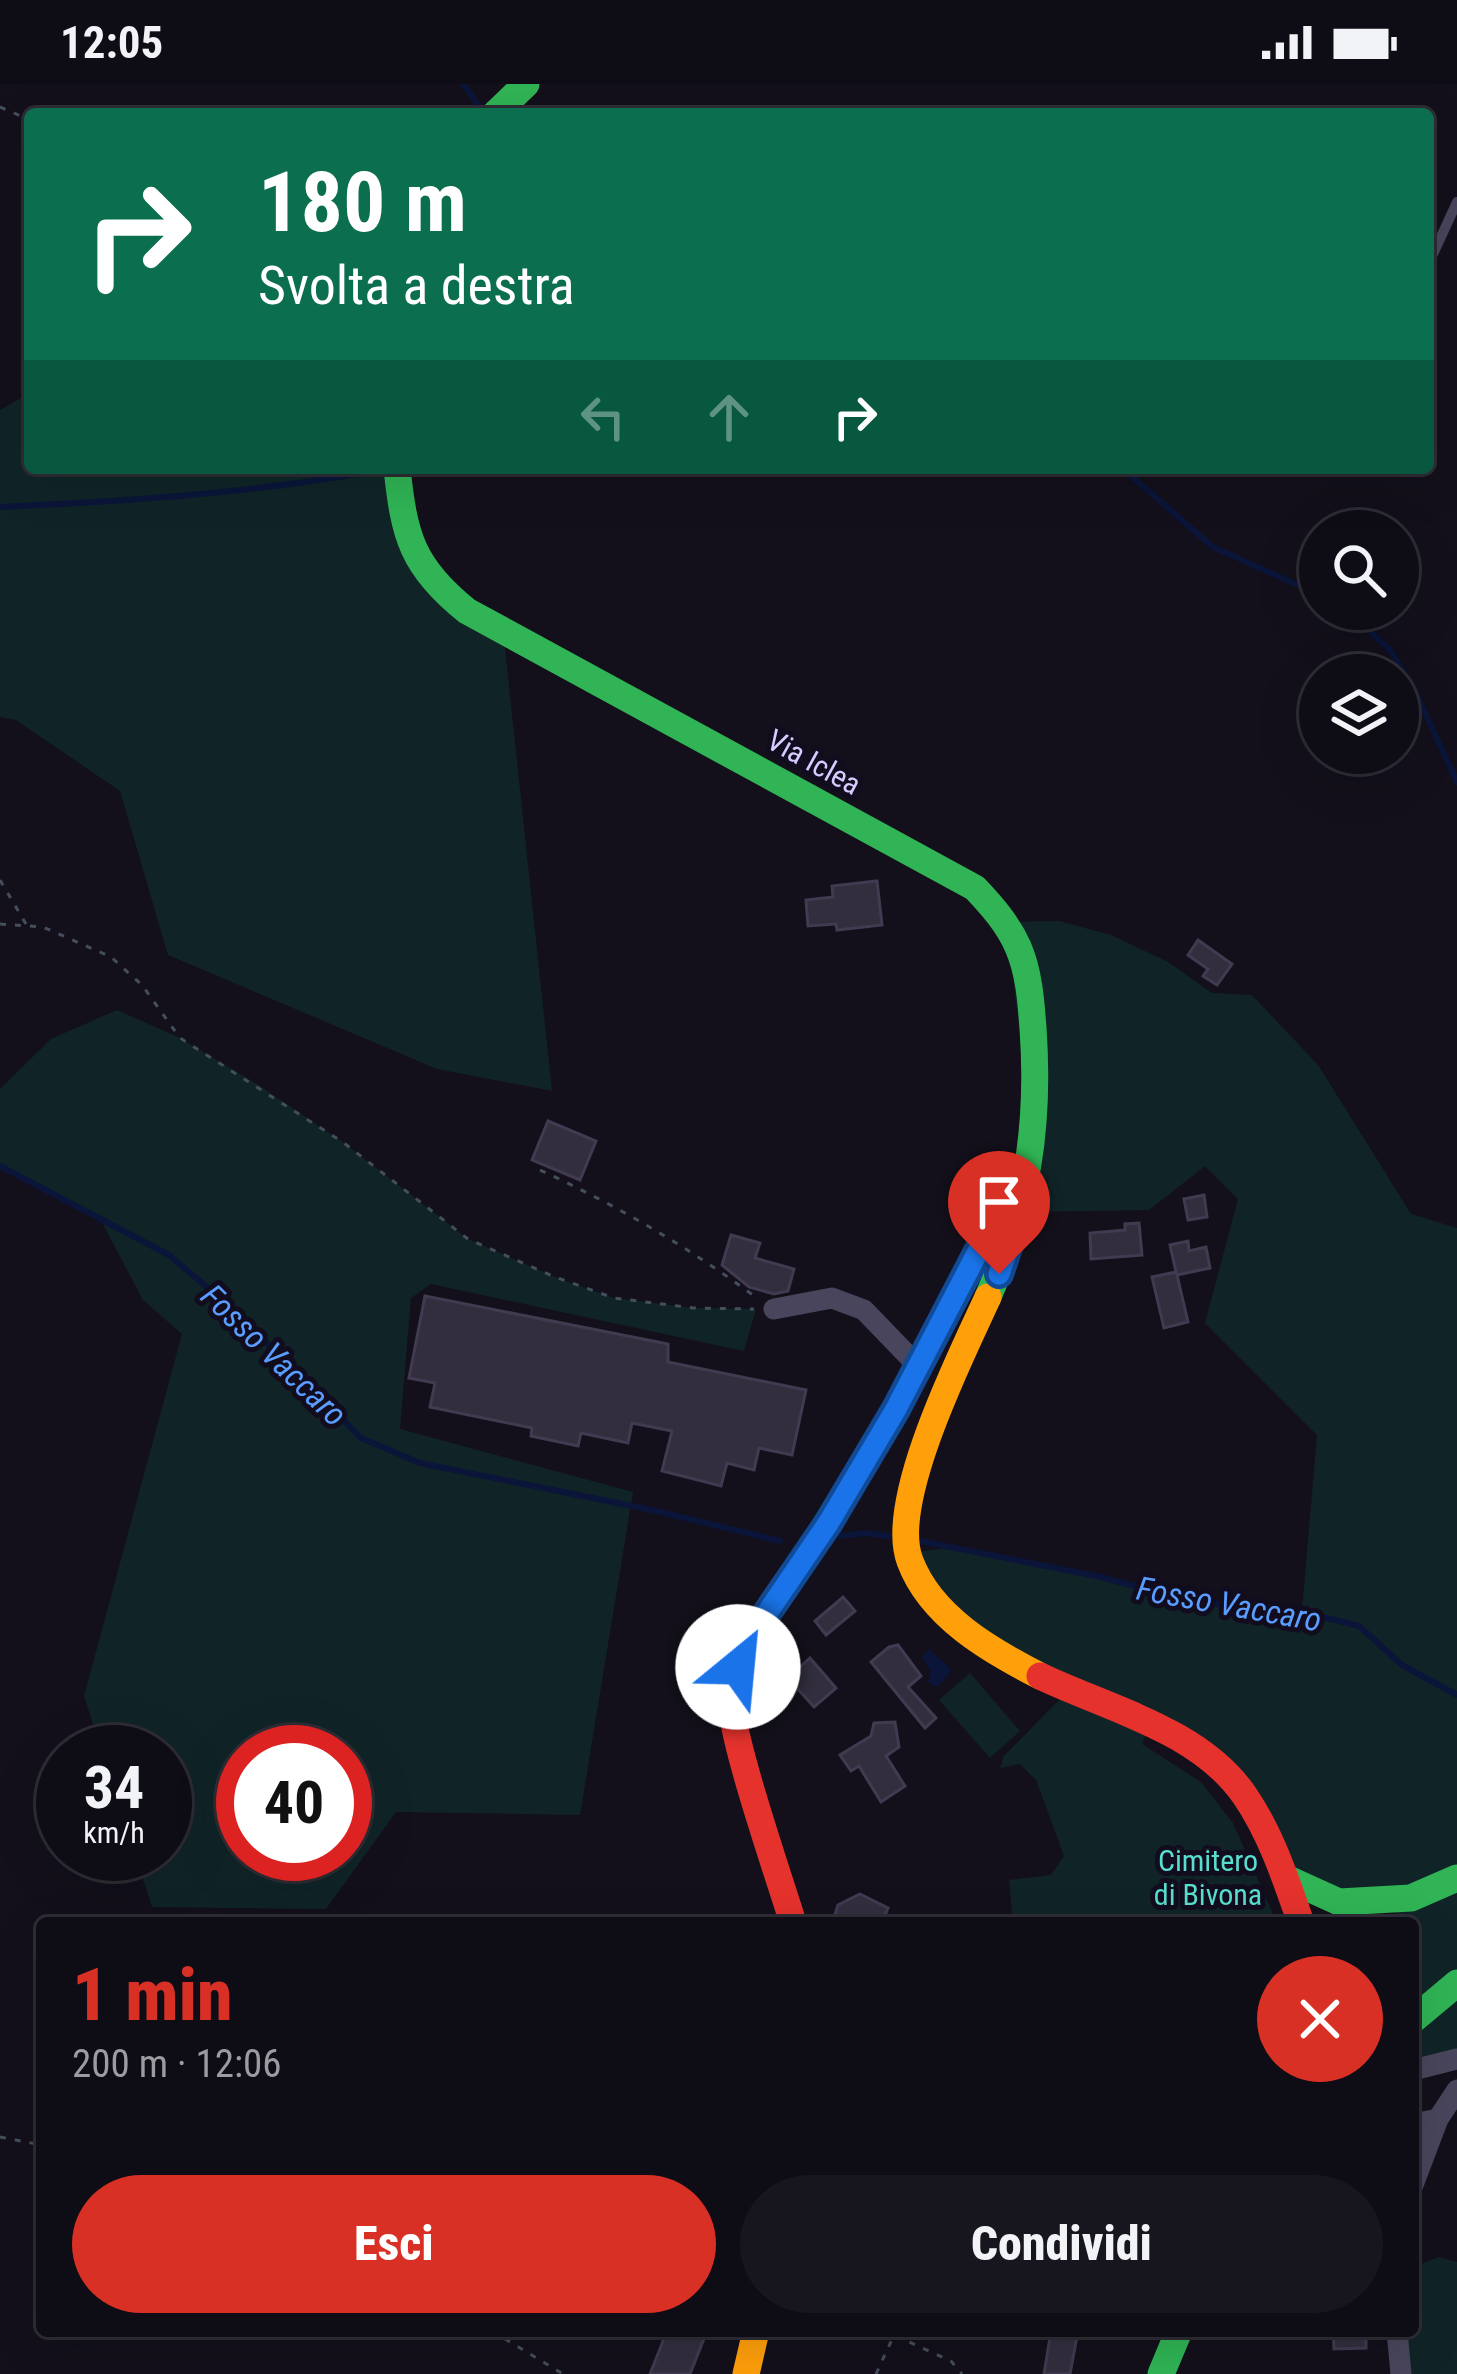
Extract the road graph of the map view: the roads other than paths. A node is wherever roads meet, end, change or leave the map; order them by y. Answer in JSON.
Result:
{"nodes":[{"id":1,"x":523,"y":86,"type":"edge"},
{"id":2,"x":501,"y":108,"type":"edge"},
{"id":3,"x":1457,"y":202,"type":"edge"},
{"id":4,"x":1434,"y":252,"type":"edge"},
{"id":5,"x":398,"y":474,"type":"edge"},
{"id":6,"x":1020,"y":1212,"type":"junction"},
{"id":7,"x":773,"y":1309,"type":"road end"},
{"id":8,"x":918,"y":1366,"type":"junction"},
{"id":9,"x":1286,"y":1878,"type":"junction"},
{"id":10,"x":1457,"y":1878,"type":"edge"},
{"id":11,"x":1411,"y":1898,"type":"junction"},
{"id":12,"x":1331,"y":1913,"type":"edge"},
{"id":13,"x":791,"y":1917,"type":"edge"},
{"id":14,"x":1299,"y":1917,"type":"edge"},
{"id":15,"x":1392,"y":1917,"type":"edge"},
{"id":16,"x":1457,"y":1982,"type":"edge"},
{"id":17,"x":1419,"y":2015,"type":"edge"},
{"id":18,"x":1457,"y":2059,"type":"edge"},
{"id":19,"x":1419,"y":2068,"type":"edge"},
{"id":20,"x":1457,"y":2090,"type":"edge"},
{"id":21,"x":1438,"y":2120,"type":"junction"},
{"id":22,"x":1419,"y":2123,"type":"edge"},
{"id":23,"x":1419,"y":2169,"type":"edge"},
{"id":24,"x":755,"y":2337,"type":"edge"},
{"id":25,"x":1176,"y":2337,"type":"edge"},
{"id":26,"x":1398,"y":2337,"type":"edge"},
{"id":27,"x":746,"y":2374,"type":"edge"},
{"id":28,"x":1161,"y":2374,"type":"edge"},
{"id":29,"x":1401,"y":2374,"type":"edge"}],
"edges":[{"from":1,"to":2,"type":"street"},
{"from":3,"to":4,"type":"lane"},
{"from":5,"to":6,"type":"street","name":"Via Iclea"},
{"from":6,"to":8,"type":"street"},
{"from":6,"to":9,"type":"street","name":"Via Iclea"},
{"from":7,"to":8,"type":"street"},
{"from":8,"to":13,"type":"street"},
{"from":9,"to":12,"type":"street"},
{"from":9,"to":14,"type":"street"},
{"from":10,"to":11,"type":"street"},
{"from":11,"to":12,"type":"street"},
{"from":11,"to":15,"type":"street"},
{"from":16,"to":17,"type":"street"},
{"from":18,"to":19,"type":"street"},
{"from":20,"to":21,"type":"street"},
{"from":21,"to":22,"type":"street"},
{"from":21,"to":23,"type":"street"},
{"from":24,"to":27,"type":"street"},
{"from":25,"to":28,"type":"street"},
{"from":26,"to":29,"type":"street"}]}
